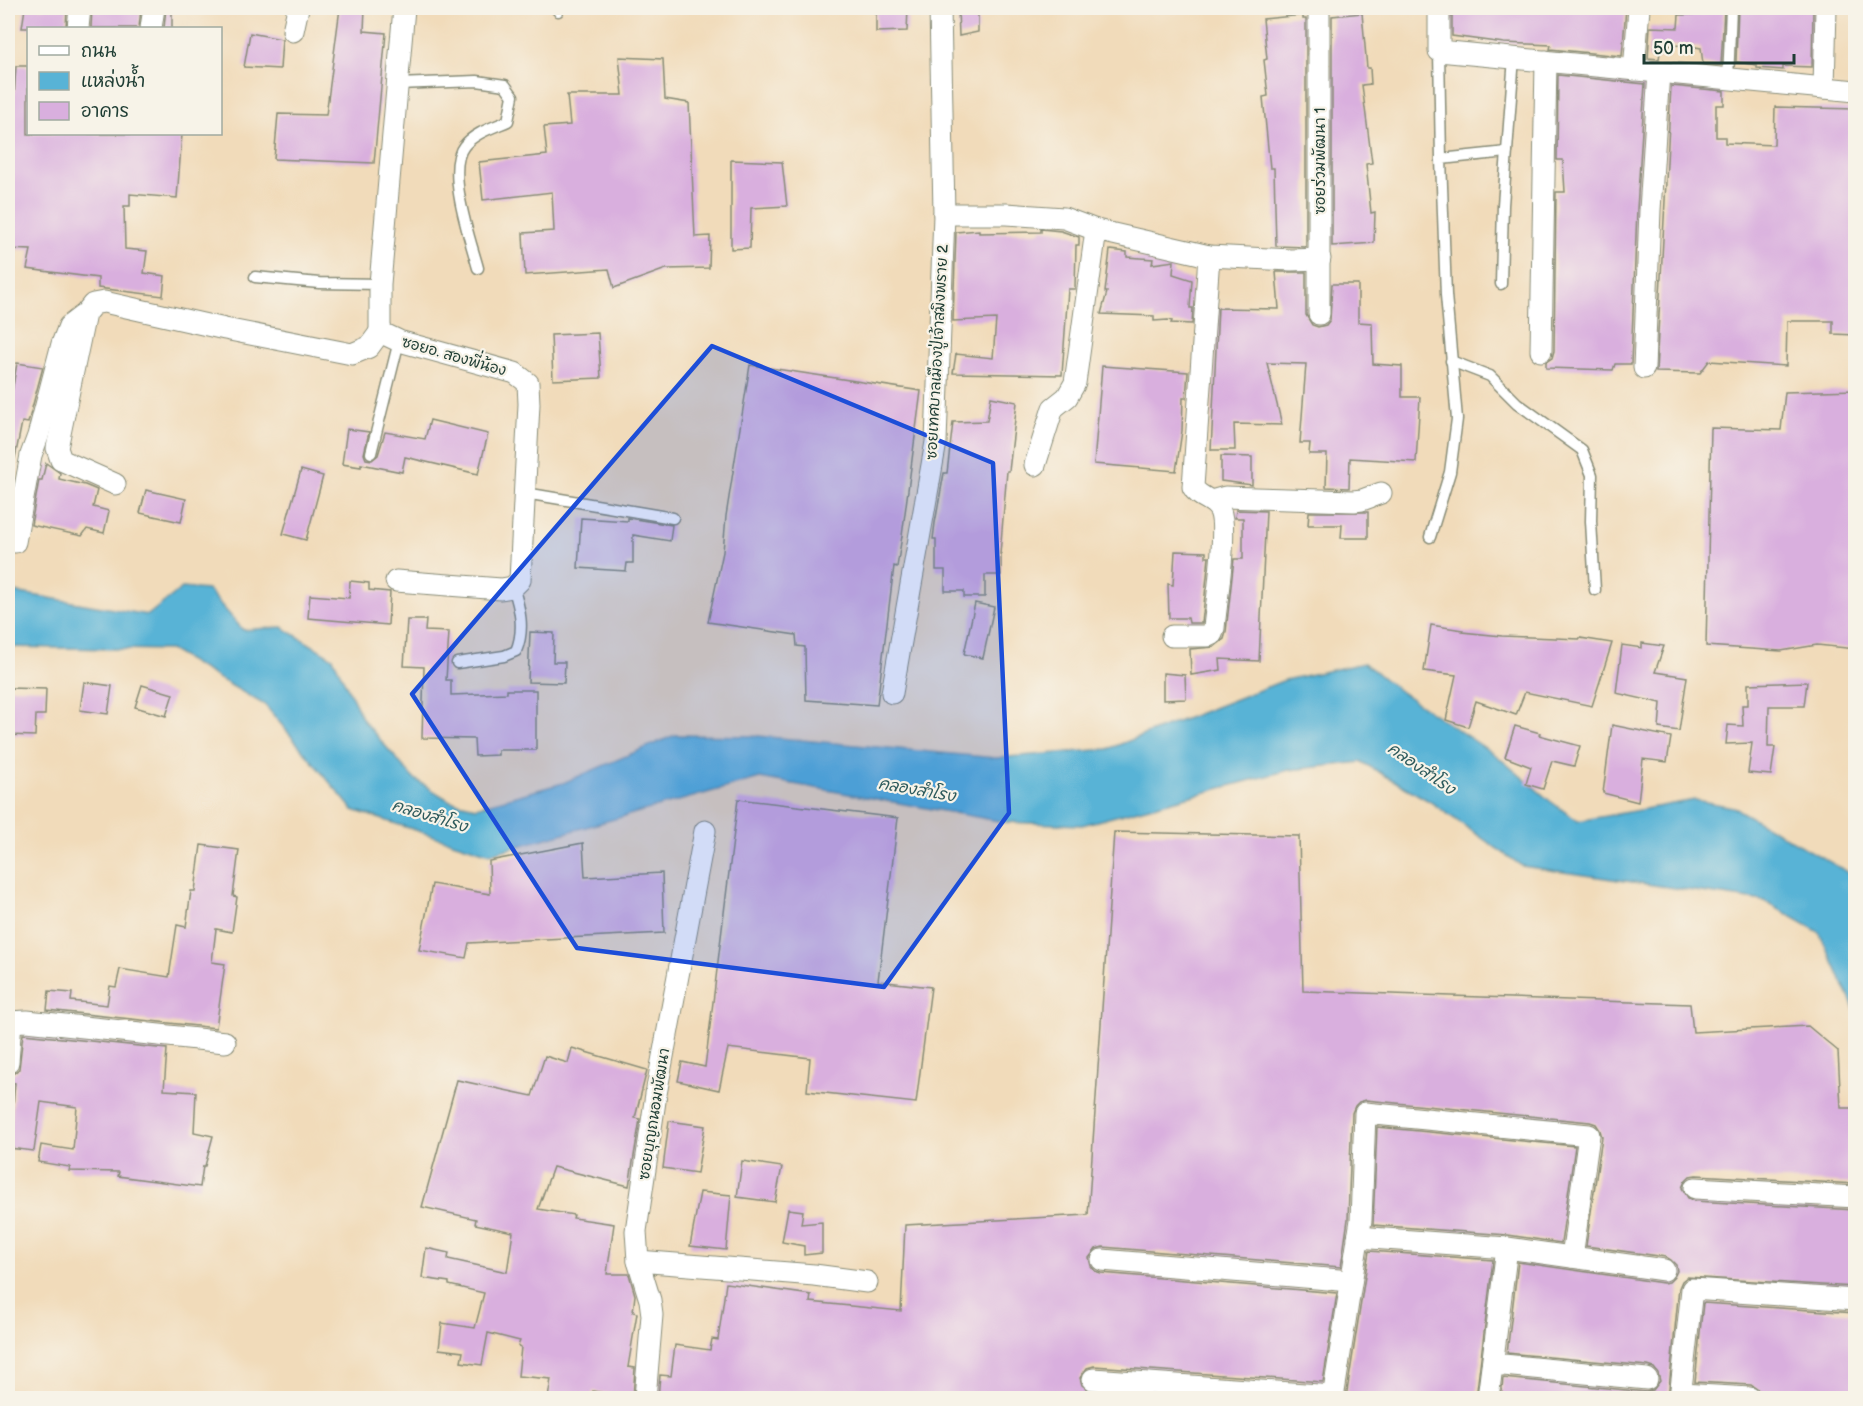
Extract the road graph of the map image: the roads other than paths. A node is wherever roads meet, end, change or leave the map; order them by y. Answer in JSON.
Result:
{"nodes":[{"id":1,"x":80,"y":8,"type":"edge"},
{"id":2,"x":154,"y":8,"type":"edge"},
{"id":3,"x":298,"y":8,"type":"edge"},
{"id":4,"x":404,"y":8,"type":"edge"},
{"id":5,"x":940,"y":8,"type":"edge"},
{"id":6,"x":1319,"y":8,"type":"edge"},
{"id":7,"x":1439,"y":8,"type":"edge"},
{"id":8,"x":1639,"y":8,"type":"edge"},
{"id":9,"x":1731,"y":8,"type":"edge"},
{"id":10,"x":1826,"y":8,"type":"edge"},
{"id":11,"x":78,"y":27,"type":"edge"},
{"id":12,"x":151,"y":27,"type":"edge"},
{"id":13,"x":293,"y":31,"type":"dead end"},
{"id":14,"x":1439,"y":51,"type":"junction"},
{"id":15,"x":1514,"y":57,"type":"junction"},
{"id":16,"x":1546,"y":61,"type":"junction"},
{"id":17,"x":1634,"y":70,"type":"junction"},
{"id":18,"x":1659,"y":72,"type":"junction"},
{"id":19,"x":1728,"y":80,"type":"junction"},
{"id":20,"x":398,"y":84,"type":"junction"},
{"id":21,"x":1824,"y":88,"type":"junction"},
{"id":22,"x":1856,"y":91,"type":"edge"},
{"id":23,"x":1507,"y":152,"type":"junction"},
{"id":24,"x":1441,"y":159,"type":"junction"},
{"id":25,"x":944,"y":214,"type":"junction"},
{"id":26,"x":1096,"y":230,"type":"junction"},
{"id":27,"x":1209,"y":256,"type":"junction"},
{"id":28,"x":1320,"y":259,"type":"junction"},
{"id":29,"x":478,"y":268,"type":"dead end"},
{"id":30,"x":255,"y":277,"type":"dead end"},
{"id":31,"x":380,"y":284,"type":"junction"},
{"id":32,"x":1501,"y":284,"type":"dead end"},
{"id":33,"x":85,"y":314,"type":"junction"},
{"id":34,"x":1319,"y":314,"type":"dead end"},
{"id":35,"x":380,"y":332,"type":"junction"},
{"id":36,"x":399,"y":341,"type":"junction"},
{"id":37,"x":1541,"y":351,"type":"dead end"},
{"id":38,"x":1451,"y":360,"type":"junction"},
{"id":39,"x":1644,"y":368,"type":"dead end"},
{"id":40,"x":372,"y":453,"type":"dead end"},
{"id":41,"x":1035,"y":465,"type":"dead end"},
{"id":42,"x":115,"y":484,"type":"dead end"},
{"id":43,"x":525,"y":493,"type":"junction"},
{"id":44,"x":1381,"y":493,"type":"dead end"},
{"id":45,"x":1211,"y":501,"type":"junction"},
{"id":46,"x":673,"y":518,"type":"dead end"},
{"id":47,"x":1430,"y":537,"type":"dead end"},
{"id":48,"x":15,"y":542,"type":"dead end"},
{"id":49,"x":396,"y":581,"type":"dead end"},
{"id":50,"x":513,"y":587,"type":"junction"},
{"id":51,"x":1595,"y":590,"type":"dead end"},
{"id":52,"x":1172,"y":636,"type":"dead end"},
{"id":53,"x":457,"y":663,"type":"dead end"},
{"id":54,"x":892,"y":693,"type":"dead end"},
{"id":55,"x":705,"y":831,"type":"dead end"},
{"id":56,"x":9,"y":1022,"type":"edge"},
{"id":57,"x":225,"y":1042,"type":"dead end"},
{"id":58,"x":8,"y":1062,"type":"edge"},
{"id":59,"x":1695,"y":1188,"type":"dead end"},
{"id":60,"x":1856,"y":1197,"type":"edge"},
{"id":61,"x":1358,"y":1237,"type":"junction"},
{"id":62,"x":1507,"y":1248,"type":"junction"},
{"id":63,"x":1572,"y":1257,"type":"junction"},
{"id":64,"x":1102,"y":1260,"type":"dead end"},
{"id":65,"x":638,"y":1261,"type":"junction"},
{"id":66,"x":1664,"y":1270,"type":"dead end"},
{"id":67,"x":1351,"y":1281,"type":"junction"},
{"id":68,"x":867,"y":1282,"type":"dead end"},
{"id":69,"x":1856,"y":1300,"type":"edge"},
{"id":70,"x":1493,"y":1364,"type":"junction"},
{"id":71,"x":1647,"y":1378,"type":"dead end"},
{"id":72,"x":1093,"y":1379,"type":"dead end"},
{"id":73,"x":1680,"y":1396,"type":"edge"},
{"id":74,"x":1333,"y":1397,"type":"edge"},
{"id":75,"x":645,"y":1398,"type":"edge"},
{"id":76,"x":1488,"y":1398,"type":"edge"},
{"id":77,"x":1750,"y":1398,"type":"edge"}],
"edges":[{"from":1,"to":11,"type":"street"},
{"from":2,"to":12,"type":"street"},
{"from":3,"to":13,"type":"street"},
{"from":4,"to":20,"type":"street"},
{"from":5,"to":25,"type":"street","name":"ซอยเทศบาลเมืองปู่เจ้าสมิงพราย 2"},
{"from":6,"to":28,"type":"street","name":"ซอยร่วมพัฒนา 1"},
{"from":7,"to":14,"type":"street"},
{"from":8,"to":17,"type":"street"},
{"from":9,"to":19,"type":"lane"},
{"from":10,"to":21,"type":"street"},
{"from":14,"to":15,"type":"street"},
{"from":14,"to":24,"type":"lane"},
{"from":15,"to":16,"type":"street"},
{"from":15,"to":23,"type":"lane"},
{"from":16,"to":17,"type":"street"},
{"from":16,"to":37,"type":"street"},
{"from":17,"to":18,"type":"street"},
{"from":18,"to":19,"type":"street"},
{"from":18,"to":39,"type":"street"},
{"from":19,"to":21,"type":"street"},
{"from":20,"to":29,"type":"lane"},
{"from":20,"to":31,"type":"street"},
{"from":21,"to":22,"type":"street"},
{"from":23,"to":24,"type":"lane"},
{"from":23,"to":32,"type":"lane"},
{"from":24,"to":38,"type":"lane"},
{"from":25,"to":26,"type":"street"},
{"from":25,"to":54,"type":"street","name":"ซอยเทศบาลเมืองปู่เจ้าสมิงพราย 2"},
{"from":26,"to":27,"type":"street"},
{"from":26,"to":41,"type":"street"},
{"from":27,"to":28,"type":"street"},
{"from":27,"to":45,"type":"street"},
{"from":28,"to":34,"type":"street","name":"ซอยร่วมพัฒนา 1"},
{"from":30,"to":31,"type":"lane"},
{"from":31,"to":35,"type":"street"},
{"from":33,"to":35,"type":"street"},
{"from":33,"to":42,"type":"street"},
{"from":33,"to":48,"type":"street"},
{"from":35,"to":36,"type":"street","name":"ซอยอ. สองพี่น้อง"},
{"from":36,"to":40,"type":"lane"},
{"from":36,"to":43,"type":"street","name":"ซอยอ. สองพี่น้อง"},
{"from":38,"to":47,"type":"lane"},
{"from":38,"to":51,"type":"lane"},
{"from":43,"to":46,"type":"lane"},
{"from":43,"to":50,"type":"street","name":"ซอยอ. สองพี่น้อง"},
{"from":44,"to":45,"type":"street"},
{"from":45,"to":52,"type":"street"},
{"from":49,"to":50,"type":"street"},
{"from":50,"to":53,"type":"lane"},
{"from":55,"to":65,"type":"street","name":"ซอยบุญถนอมพัฒนา"},
{"from":56,"to":57,"type":"street"},
{"from":56,"to":58,"type":"street"},
{"from":59,"to":60,"type":"street"},
{"from":61,"to":62,"type":"street"},
{"from":61,"to":63,"type":"street"},
{"from":61,"to":67,"type":"street"},
{"from":62,"to":63,"type":"street"},
{"from":62,"to":70,"type":"street"},
{"from":63,"to":66,"type":"street"},
{"from":64,"to":67,"type":"street"},
{"from":65,"to":68,"type":"street"},
{"from":65,"to":75,"type":"street","name":"ซอยบุญถนอมพัฒนา"},
{"from":67,"to":74,"type":"street"},
{"from":69,"to":73,"type":"street"},
{"from":70,"to":71,"type":"street"},
{"from":70,"to":76,"type":"street"},
{"from":72,"to":74,"type":"street"},
{"from":73,"to":77,"type":"street"}]}
